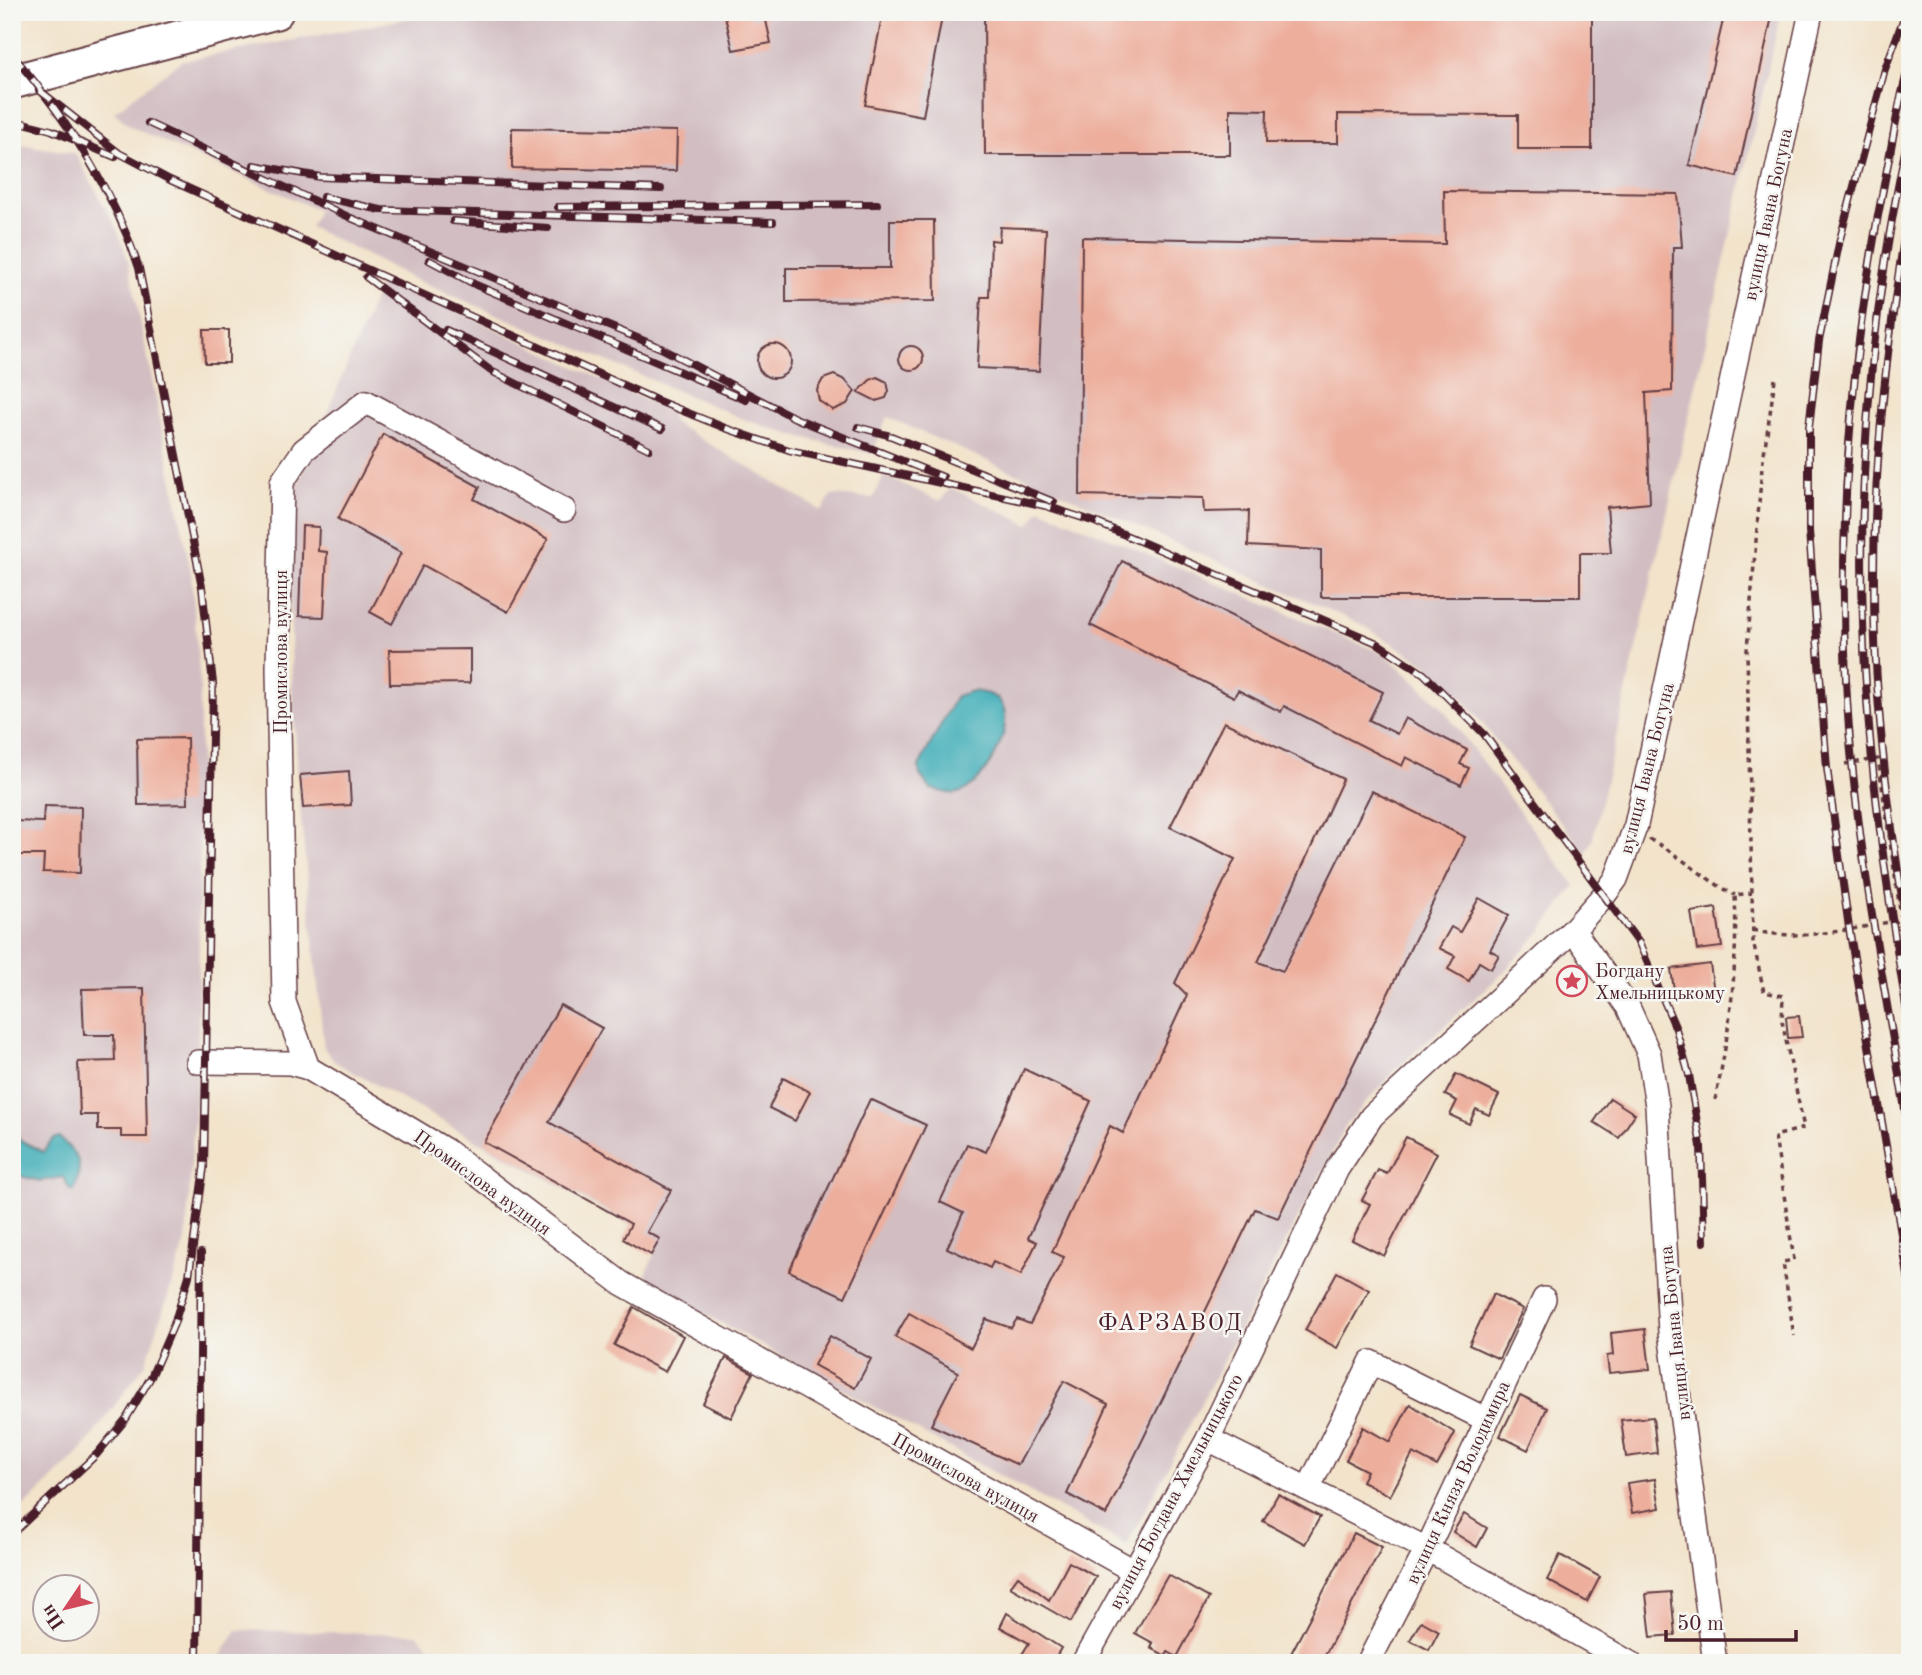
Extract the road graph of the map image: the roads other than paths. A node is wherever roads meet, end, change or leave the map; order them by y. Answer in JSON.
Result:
{"nodes":[{"id":1,"x":276,"y":12,"type":"edge"},
{"id":2,"x":1811,"y":12,"type":"edge"},
{"id":3,"x":12,"y":82,"type":"edge"},
{"id":4,"x":564,"y":510,"type":"dead end"},
{"id":5,"x":1573,"y":930,"type":"junction"},
{"id":6,"x":198,"y":1062,"type":"dead end"},
{"id":7,"x":308,"y":1068,"type":"junction"},
{"id":8,"x":1544,"y":1299,"type":"dead end"},
{"id":9,"x":1487,"y":1420,"type":"junction"},
{"id":10,"x":1208,"y":1438,"type":"junction"},
{"id":11,"x":1308,"y":1489,"type":"junction"},
{"id":12,"x":1427,"y":1549,"type":"junction"},
{"id":13,"x":1132,"y":1570,"type":"junction"},
{"id":14,"x":1083,"y":1663,"type":"edge"},
{"id":15,"x":1368,"y":1663,"type":"edge"},
{"id":16,"x":1630,"y":1663,"type":"edge"},
{"id":17,"x":1715,"y":1663,"type":"edge"}],
"edges":[{"from":1,"to":3,"type":"highway"},
{"from":2,"to":5,"type":"street","name":"вулиця Івана Богуна"},
{"from":4,"to":7,"type":"street","name":"Промислова вулиця"},
{"from":5,"to":10,"type":"street","name":"вулиця Богдана Хмельницького"},
{"from":5,"to":17,"type":"street","name":"вулиця Івана Богуна"},
{"from":6,"to":7,"type":"street"},
{"from":7,"to":13,"type":"street","name":"Промислова вулиця"},
{"from":8,"to":9,"type":"street","name":"вулиця Князя Володимира"},
{"from":9,"to":11,"type":"street"},
{"from":9,"to":12,"type":"street","name":"вулиця Князя Володимира"},
{"from":10,"to":11,"type":"street"},
{"from":10,"to":13,"type":"street","name":"вулиця Богдана Хмельницького"},
{"from":11,"to":12,"type":"street"},
{"from":12,"to":15,"type":"street","name":"вулиця Князя Володимира"},
{"from":12,"to":16,"type":"street"},
{"from":13,"to":14,"type":"street","name":"вулиця Богдана Хмельницького"}]}
